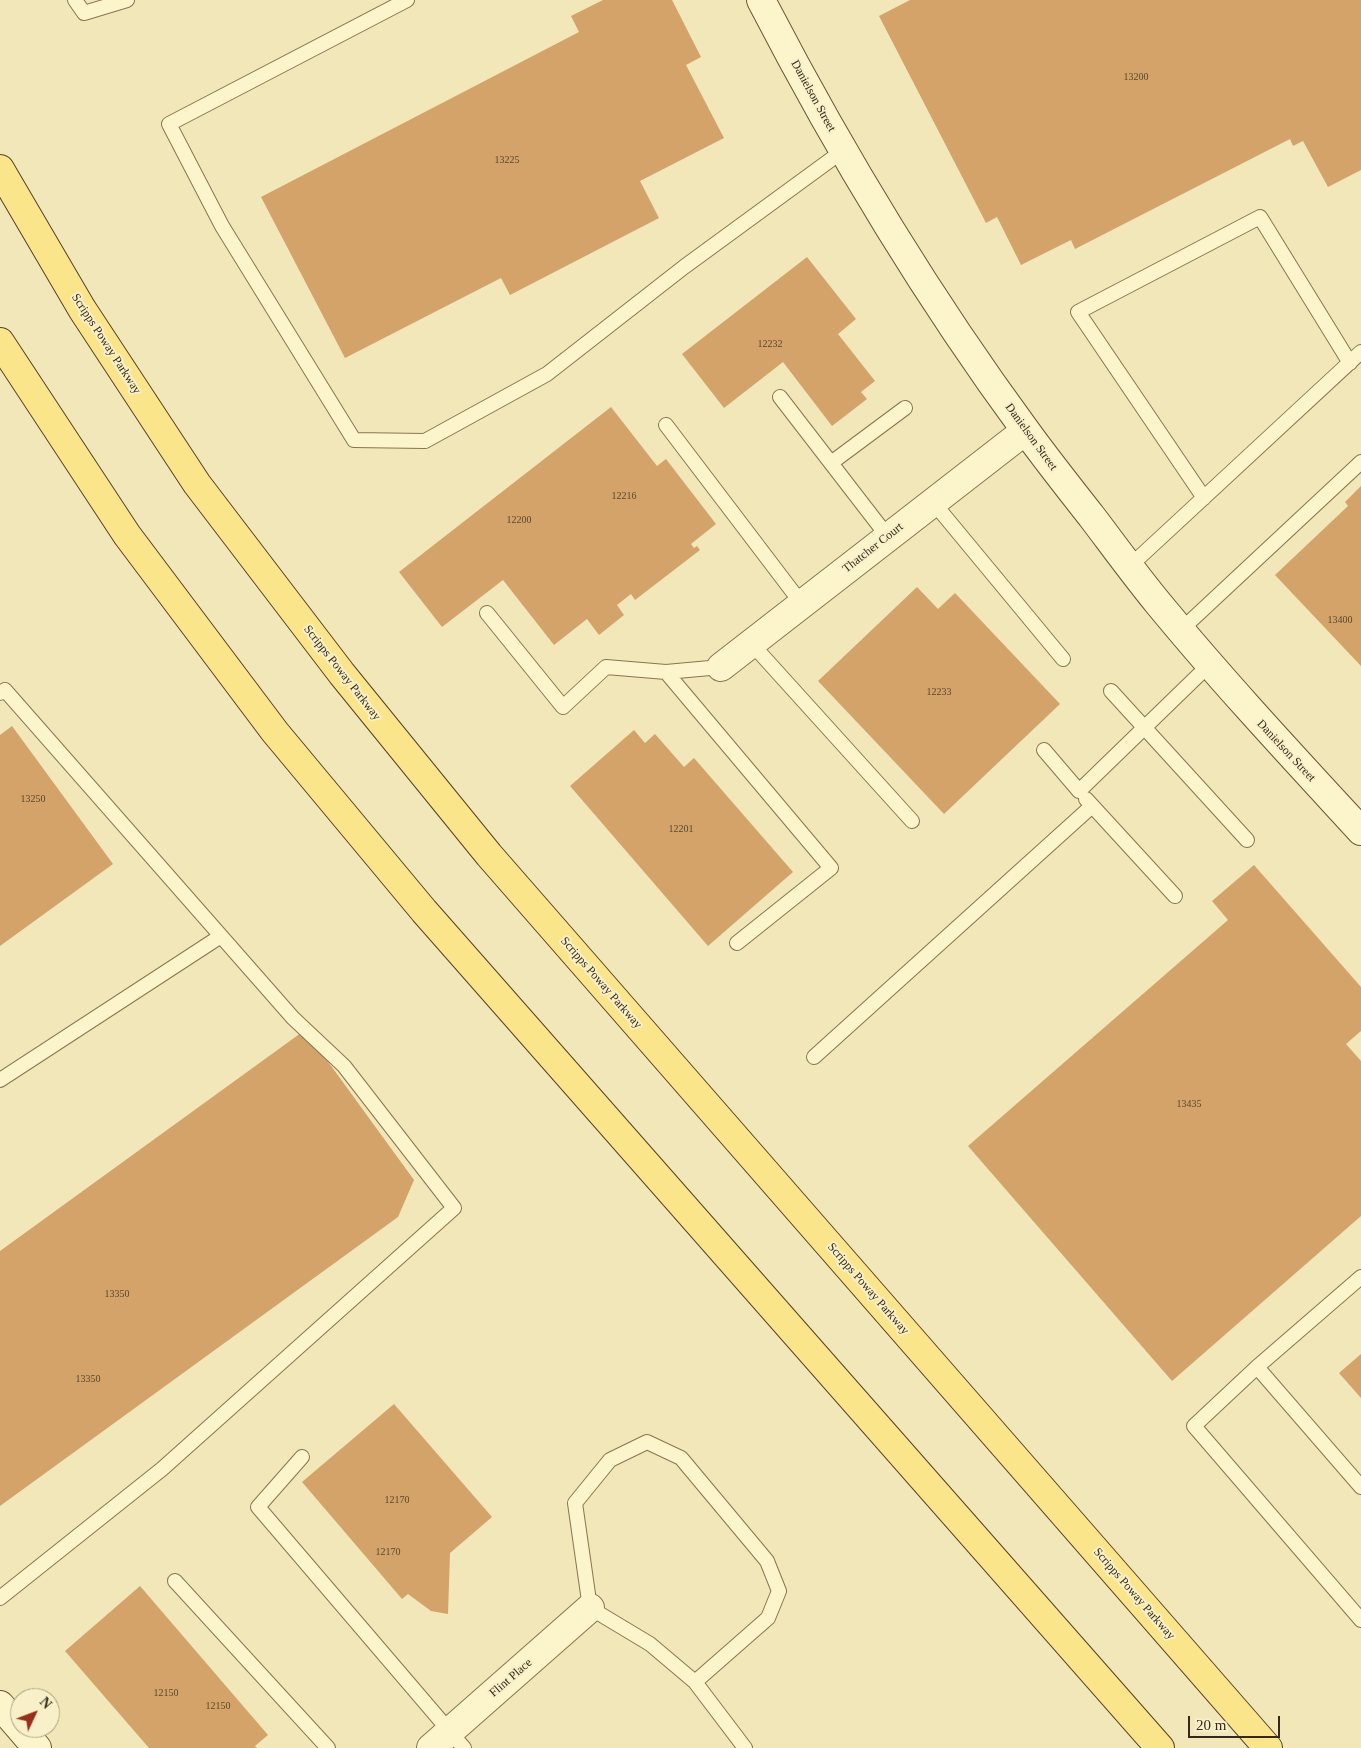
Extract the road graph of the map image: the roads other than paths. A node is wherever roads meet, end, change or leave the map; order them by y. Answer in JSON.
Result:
{"nodes":[{"id":1,"x":75,"y":0,"type":"edge"},
{"id":2,"x":127,"y":0,"type":"edge"},
{"id":3,"x":407,"y":0,"type":"edge"},
{"id":4,"x":761,"y":0,"type":"edge"},
{"id":5,"x":844,"y":150,"type":"junction"},
{"id":6,"x":0,"y":169,"type":"edge"},
{"id":7,"x":0,"y":342,"type":"edge"},
{"id":8,"x":1361,"y":352,"type":"edge"},
{"id":9,"x":1350,"y":363,"type":"junction"},
{"id":10,"x":780,"y":396,"type":"dead end"},
{"id":11,"x":905,"y":408,"type":"dead end"},
{"id":12,"x":666,"y":426,"type":"dead end"},
{"id":13,"x":1026,"y":431,"type":"junction"},
{"id":14,"x":1361,"y":462,"type":"edge"},
{"id":15,"x":831,"y":463,"type":"junction"},
{"id":16,"x":1204,"y":498,"type":"junction"},
{"id":17,"x":933,"y":502,"type":"junction"},
{"id":18,"x":888,"y":536,"type":"junction"},
{"id":19,"x":1130,"y":566,"type":"junction"},
{"id":20,"x":802,"y":604,"type":"junction"},
{"id":21,"x":487,"y":613,"type":"dead end"},
{"id":22,"x":1181,"y":630,"type":"junction"},
{"id":23,"x":751,"y":643,"type":"junction"},
{"id":24,"x":1063,"y":659,"type":"dead end"},
{"id":25,"x":1210,"y":664,"type":"junction"},
{"id":26,"x":721,"y":667,"type":"joint"},
{"id":27,"x":666,"y":672,"type":"junction"},
{"id":28,"x":1111,"y":691,"type":"dead end"},
{"id":29,"x":0,"y":693,"type":"edge"},
{"id":30,"x":1145,"y":727,"type":"junction"},
{"id":31,"x":1044,"y":750,"type":"dead end"},
{"id":32,"x":1079,"y":791,"type":"junction"},
{"id":33,"x":1092,"y":806,"type":"junction"},
{"id":34,"x":912,"y":821,"type":"dead end"},
{"id":35,"x":1361,"y":831,"type":"edge"},
{"id":36,"x":1247,"y":840,"type":"dead end"},
{"id":37,"x":1175,"y":896,"type":"dead end"},
{"id":38,"x":221,"y":936,"type":"junction"},
{"id":39,"x":737,"y":943,"type":"dead end"},
{"id":40,"x":814,"y":1057,"type":"dead end"},
{"id":41,"x":0,"y":1080,"type":"edge"},
{"id":42,"x":1361,"y":1277,"type":"edge"},
{"id":43,"x":1257,"y":1367,"type":"junction"},
{"id":44,"x":302,"y":1457,"type":"dead end"},
{"id":45,"x":1361,"y":1487,"type":"edge"},
{"id":46,"x":175,"y":1581,"type":"dead end"},
{"id":47,"x":0,"y":1598,"type":"edge"},
{"id":48,"x":590,"y":1608,"type":"junction"},
{"id":49,"x":1361,"y":1620,"type":"edge"},
{"id":50,"x":695,"y":1682,"type":"junction"},
{"id":51,"x":0,"y":1706,"type":"edge"},
{"id":52,"x":448,"y":1743,"type":"edge"},
{"id":53,"x":37,"y":1748,"type":"edge"},
{"id":54,"x":328,"y":1748,"type":"edge"},
{"id":55,"x":745,"y":1748,"type":"edge"},
{"id":56,"x":1160,"y":1748,"type":"edge"},
{"id":57,"x":1268,"y":1748,"type":"edge"}],
"edges":[{"from":1,"to":2,"type":"lane"},
{"from":3,"to":5,"type":"lane"},
{"from":4,"to":5,"type":"street","name":"Danielson Street"},
{"from":5,"to":13,"type":"street","name":"Danielson Street"},
{"from":6,"to":57,"type":"main road","name":"Scripps Poway Parkway"},
{"from":7,"to":56,"type":"main road"},
{"from":8,"to":9,"type":"lane"},
{"from":9,"to":16,"type":"lane"},
{"from":9,"to":16,"type":"lane"},
{"from":10,"to":15,"type":"lane"},
{"from":11,"to":15,"type":"lane"},
{"from":12,"to":20,"type":"lane"},
{"from":13,"to":17,"type":"street","name":"Thatcher Court"},
{"from":13,"to":19,"type":"street","name":"Danielson Street"},
{"from":14,"to":22,"type":"lane"},
{"from":15,"to":18,"type":"lane"},
{"from":16,"to":19,"type":"lane"},
{"from":17,"to":18,"type":"street","name":"Thatcher Court"},
{"from":17,"to":24,"type":"lane"},
{"from":18,"to":20,"type":"street","name":"Thatcher Court"},
{"from":19,"to":22,"type":"street","name":"Danielson Street"},
{"from":20,"to":23,"type":"street","name":"Thatcher Court"},
{"from":21,"to":27,"type":"lane"},
{"from":22,"to":25,"type":"street","name":"Danielson Street"},
{"from":23,"to":26,"type":"street","name":"Thatcher Court"},
{"from":23,"to":34,"type":"lane"},
{"from":25,"to":30,"type":"lane"},
{"from":25,"to":35,"type":"street","name":"Danielson Street"},
{"from":26,"to":27,"type":"lane"},
{"from":27,"to":39,"type":"lane"},
{"from":28,"to":30,"type":"lane"},
{"from":29,"to":38,"type":"lane"},
{"from":30,"to":32,"type":"lane"},
{"from":30,"to":36,"type":"lane"},
{"from":31,"to":32,"type":"lane"},
{"from":32,"to":33,"type":"lane"},
{"from":33,"to":37,"type":"lane"},
{"from":33,"to":40,"type":"lane"},
{"from":38,"to":41,"type":"lane"},
{"from":38,"to":47,"type":"lane"},
{"from":42,"to":43,"type":"lane"},
{"from":43,"to":45,"type":"lane"},
{"from":43,"to":49,"type":"lane"},
{"from":44,"to":52,"type":"lane"},
{"from":46,"to":54,"type":"lane"},
{"from":48,"to":50,"type":"lane"},
{"from":48,"to":50,"type":"lane"},
{"from":48,"to":52,"type":"street","name":"Flint Place"},
{"from":50,"to":55,"type":"lane"},
{"from":51,"to":53,"type":"street"}]}
